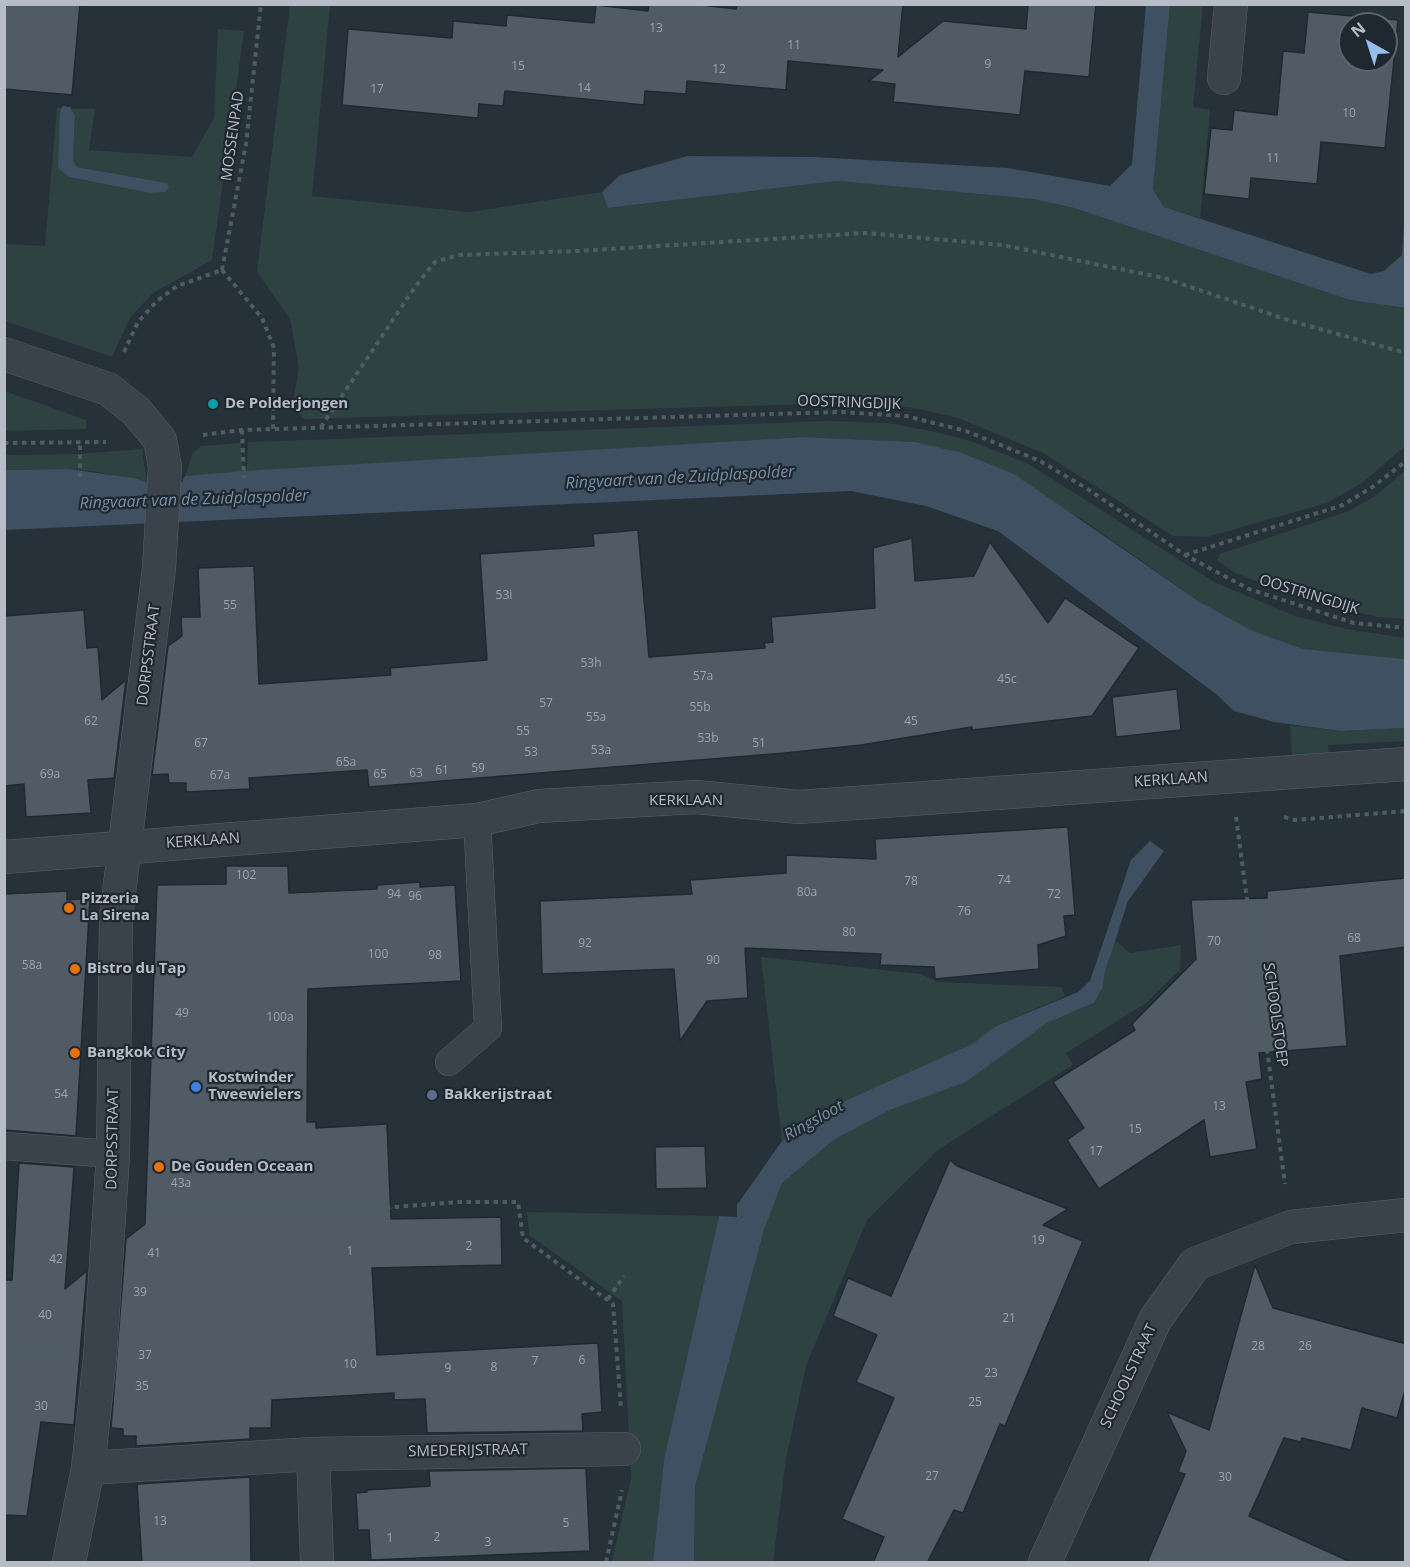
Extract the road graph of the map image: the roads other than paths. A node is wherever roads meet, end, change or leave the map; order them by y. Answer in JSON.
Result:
{"nodes":[{"id":1,"x":1231,"y":4,"type":"edge"},
{"id":2,"x":1224,"y":78,"type":"dead end"},
{"id":3,"x":4,"y":354,"type":"edge"},
{"id":4,"x":1406,"y":764,"type":"edge"},
{"id":5,"x":477,"y":820,"type":"junction"},
{"id":6,"x":126,"y":847,"type":"junction"},
{"id":7,"x":4,"y":857,"type":"edge"},
{"id":8,"x":449,"y":1062,"type":"dead end"},
{"id":9,"x":4,"y":1146,"type":"edge"},
{"id":10,"x":113,"y":1154,"type":"junction"},
{"id":11,"x":1406,"y":1215,"type":"edge"},
{"id":12,"x":624,"y":1449,"type":"road end"},
{"id":13,"x":313,"y":1454,"type":"junction"},
{"id":14,"x":88,"y":1468,"type":"junction"},
{"id":15,"x":69,"y":1563,"type":"edge"},
{"id":16,"x":317,"y":1563,"type":"edge"},
{"id":17,"x":1045,"y":1563,"type":"edge"}],
"edges":[{"from":1,"to":2,"type":"street"},
{"from":3,"to":6,"type":"street","name":"DORPSSTRAAT"},
{"from":4,"to":5,"type":"street","name":"KERKLAAN"},
{"from":5,"to":6,"type":"street","name":"KERKLAAN"},
{"from":5,"to":8,"type":"lane"},
{"from":6,"to":7,"type":"street","name":"KERKLAAN"},
{"from":6,"to":10,"type":"street","name":"DORPSSTRAAT"},
{"from":9,"to":10,"type":"lane"},
{"from":10,"to":14,"type":"street","name":"DORPSSTRAAT"},
{"from":11,"to":17,"type":"street","name":"SCHOOLSTRAAT"},
{"from":12,"to":13,"type":"street","name":"SMEDERIJSTRAAT"},
{"from":13,"to":14,"type":"street","name":"SMEDERIJSTRAAT"},
{"from":13,"to":16,"type":"street"},
{"from":14,"to":15,"type":"street","name":"DORPSSTRAAT"}]}
